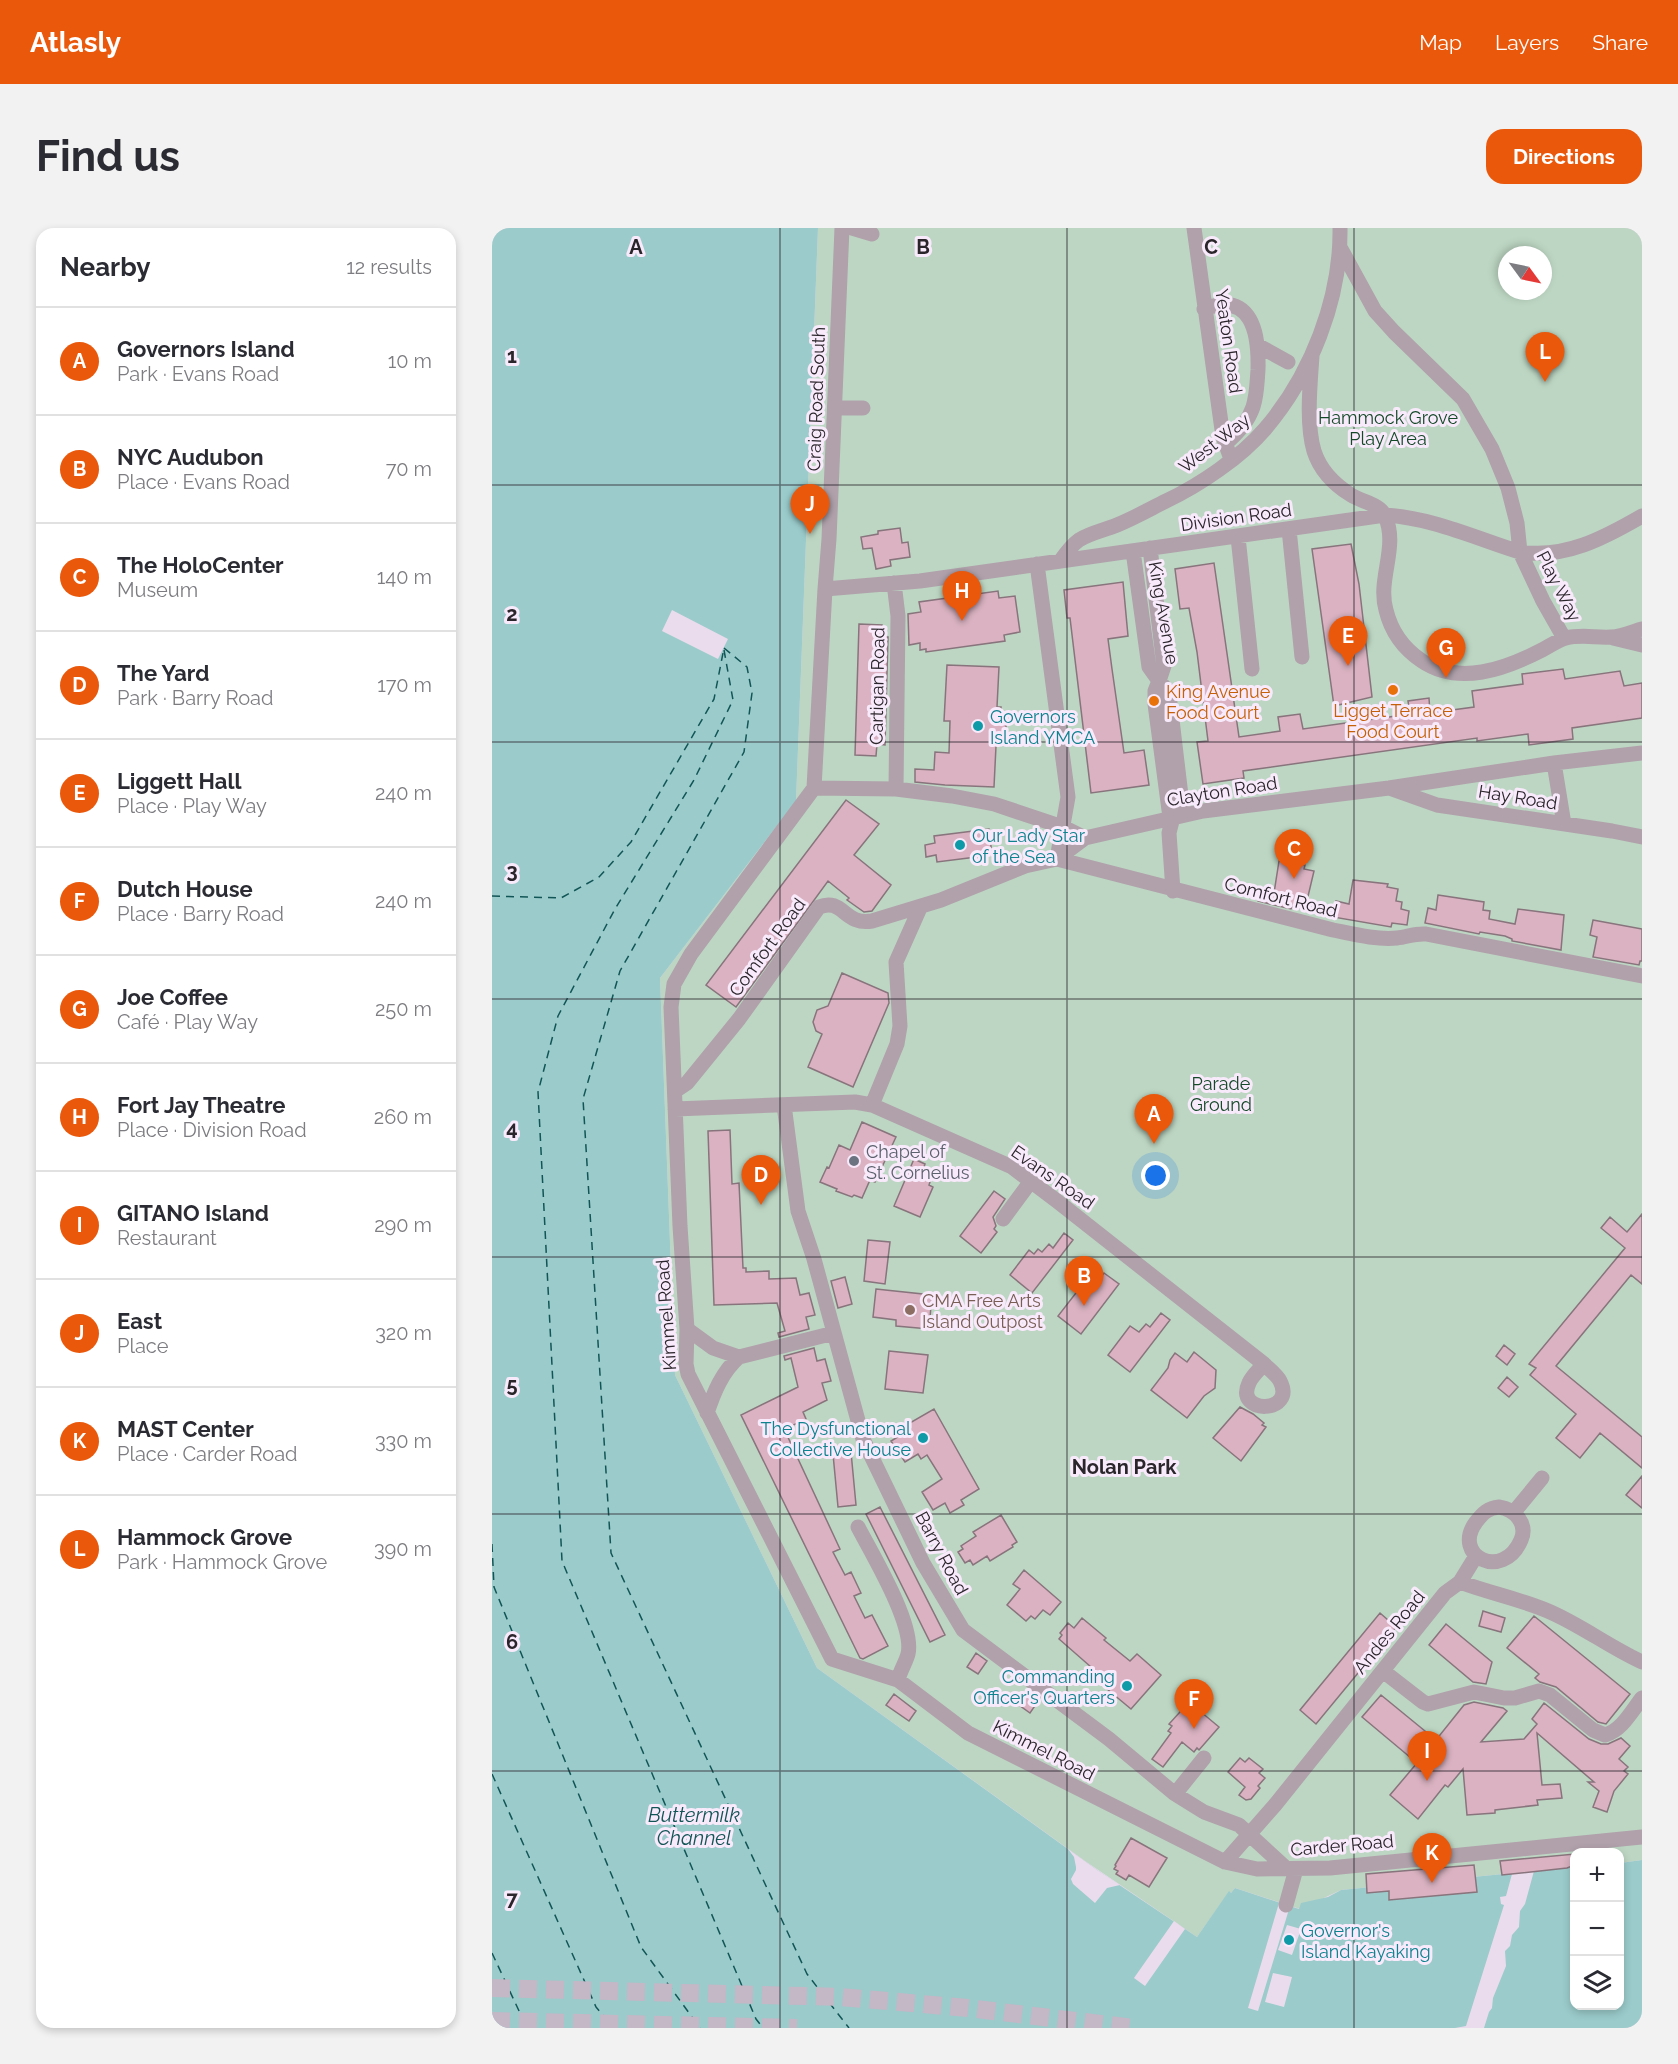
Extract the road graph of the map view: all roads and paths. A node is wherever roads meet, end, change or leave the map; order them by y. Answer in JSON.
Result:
{"nodes":[{"id":1,"x":842,"y":228,"type":"edge"},
{"id":2,"x":852,"y":228,"type":"edge"},
{"id":3,"x":1194,"y":228,"type":"edge"},
{"id":4,"x":1340,"y":228,"type":"edge"},
{"id":5,"x":872,"y":234,"type":"dead end"},
{"id":6,"x":1341,"y":249,"type":"junction"},
{"id":7,"x":1204,"y":309,"type":"junction"},
{"id":8,"x":1258,"y":346,"type":"junction"},
{"id":9,"x":1312,"y":356,"type":"junction"},
{"id":10,"x":1288,"y":362,"type":"dead end"},
{"id":11,"x":835,"y":408,"type":"junction"},
{"id":12,"x":863,"y":408,"type":"dead end"},
{"id":13,"x":1228,"y":451,"type":"junction"},
{"id":14,"x":1385,"y":515,"type":"junction"},
{"id":15,"x":1642,"y":516,"type":"edge"},
{"id":16,"x":1289,"y":529,"type":"junction"},
{"id":17,"x":1238,"y":537,"type":"junction"},
{"id":18,"x":1150,"y":549,"type":"junction"},
{"id":19,"x":1133,"y":551,"type":"junction"},
{"id":20,"x":1520,"y":552,"type":"junction"},
{"id":21,"x":1061,"y":560,"type":"junction"},
{"id":22,"x":1036,"y":564,"type":"junction"},
{"id":23,"x":894,"y":583,"type":"junction"},
{"id":24,"x":825,"y":589,"type":"junction"},
{"id":25,"x":1642,"y":629,"type":"edge"},
{"id":26,"x":1564,"y":638,"type":"junction"},
{"id":27,"x":1613,"y":638,"type":"junction"},
{"id":28,"x":1642,"y":645,"type":"edge"},
{"id":29,"x":1302,"y":657,"type":"dead end"},
{"id":30,"x":1252,"y":669,"type":"dead end"},
{"id":31,"x":1159,"y":681,"type":"junction"},
{"id":32,"x":1642,"y":753,"type":"edge"},
{"id":33,"x":1554,"y":763,"type":"junction"},
{"id":34,"x":814,"y":788,"type":"junction"},
{"id":35,"x":1389,"y":788,"type":"junction"},
{"id":36,"x":896,"y":789,"type":"junction"},
{"id":37,"x":1173,"y":817,"type":"junction"},
{"id":38,"x":1564,"y":824,"type":"junction"},
{"id":39,"x":1062,"y":827,"type":"junction"},
{"id":40,"x":1642,"y":837,"type":"edge"},
{"id":41,"x":1085,"y":838,"type":"junction"},
{"id":42,"x":1057,"y":859,"type":"junction"},
{"id":43,"x":1173,"y":891,"type":"junction"},
{"id":44,"x":920,"y":908,"type":"junction"},
{"id":45,"x":1642,"y":976,"type":"edge"},
{"id":46,"x":675,"y":1091,"type":"junction"},
{"id":47,"x":784,"y":1105,"type":"junction"},
{"id":48,"x":872,"y":1105,"type":"junction"},
{"id":49,"x":675,"y":1109,"type":"junction"},
{"id":50,"x":1031,"y":1181,"type":"junction"},
{"id":51,"x":1003,"y":1219,"type":"dead end"},
{"id":52,"x":687,"y":1329,"type":"junction"},
{"id":53,"x":834,"y":1333,"type":"junction"},
{"id":54,"x":739,"y":1358,"type":"junction"},
{"id":55,"x":1264,"y":1364,"type":"dead end"},
{"id":56,"x":707,"y":1413,"type":"junction"},
{"id":57,"x":1542,"y":1478,"type":"dead end"},
{"id":58,"x":1514,"y":1512,"type":"junction"},
{"id":59,"x":858,"y":1527,"type":"dead end"},
{"id":60,"x":1476,"y":1556,"type":"junction"},
{"id":61,"x":1460,"y":1582,"type":"junction"},
{"id":62,"x":1642,"y":1662,"type":"edge"},
{"id":63,"x":1383,"y":1671,"type":"junction"},
{"id":64,"x":898,"y":1680,"type":"junction"},
{"id":65,"x":1642,"y":1698,"type":"edge"},
{"id":66,"x":1204,"y":1758,"type":"dead end"},
{"id":67,"x":1175,"y":1794,"type":"junction"},
{"id":68,"x":1249,"y":1833,"type":"junction"},
{"id":69,"x":1642,"y":1837,"type":"edge"},
{"id":70,"x":1224,"y":1862,"type":"junction"},
{"id":71,"x":1292,"y":1869,"type":"junction"},
{"id":72,"x":1286,"y":1905,"type":"dead end"}],
"edges":[{"from":1,"to":11,"type":"street","name":"Craig Road South"},
{"from":2,"to":5,"type":"street"},
{"from":3,"to":7,"type":"street","name":"Yeaton Road"},
{"from":4,"to":6,"type":"street","name":"West Way"},
{"from":6,"to":9,"type":"street","name":"West Way"},
{"from":6,"to":20,"type":"street","name":"Play Way"},
{"from":7,"to":8,"type":"street"},
{"from":7,"to":13,"type":"street","name":"Yeaton Road"},
{"from":8,"to":10,"type":"street"},
{"from":8,"to":13,"type":"street"},
{"from":9,"to":13,"type":"street","name":"West Way"},
{"from":9,"to":14,"type":"street"},
{"from":11,"to":12,"type":"street"},
{"from":11,"to":24,"type":"street","name":"Craig Road South"},
{"from":13,"to":21,"type":"street","name":"West Way"},
{"from":14,"to":16,"type":"street","name":"Division Road"},
{"from":14,"to":20,"type":"street","name":"Division Road"},
{"from":14,"to":26,"type":"street","name":"Play Way"},
{"from":15,"to":20,"type":"street","name":"Division Road"},
{"from":16,"to":17,"type":"street","name":"Division Road"},
{"from":16,"to":29,"type":"street"},
{"from":17,"to":18,"type":"street","name":"Division Road"},
{"from":17,"to":30,"type":"street"},
{"from":18,"to":19,"type":"street","name":"Division Road"},
{"from":18,"to":31,"type":"street","name":"King Avenue"},
{"from":19,"to":21,"type":"street","name":"Division Road"},
{"from":19,"to":31,"type":"street","name":"King Avenue"},
{"from":20,"to":26,"type":"street","name":"Play Way"},
{"from":21,"to":22,"type":"street","name":"Division Road"},
{"from":22,"to":23,"type":"street","name":"Division Road"},
{"from":22,"to":39,"type":"street"},
{"from":23,"to":24,"type":"street","name":"Division Road"},
{"from":23,"to":36,"type":"street","name":"Cartigan Road"},
{"from":24,"to":34,"type":"street","name":"Craig Road South"},
{"from":25,"to":27,"type":"street","name":"Play Way"},
{"from":26,"to":27,"type":"street","name":"Play Way"},
{"from":27,"to":28,"type":"street","name":"Play Way"},
{"from":31,"to":37,"type":"street","name":"King Avenue"},
{"from":32,"to":33,"type":"street","name":"Clayton Road"},
{"from":33,"to":35,"type":"street","name":"Clayton Road"},
{"from":33,"to":38,"type":"street"},
{"from":34,"to":36,"type":"street"},
{"from":34,"to":46,"type":"street","name":"Kimmel Road"},
{"from":35,"to":37,"type":"street","name":"Clayton Road"},
{"from":35,"to":38,"type":"street","name":"Hay Road"},
{"from":36,"to":39,"type":"street"},
{"from":37,"to":41,"type":"street","name":"Clayton Road"},
{"from":37,"to":43,"type":"street","name":"King Avenue"},
{"from":38,"to":40,"type":"street","name":"Hay Road"},
{"from":39,"to":41,"type":"street"},
{"from":39,"to":42,"type":"street"},
{"from":41,"to":42,"type":"street"},
{"from":42,"to":43,"type":"street","name":"Comfort Road"},
{"from":42,"to":44,"type":"street","name":"Comfort Road"},
{"from":43,"to":45,"type":"street","name":"Comfort Road"},
{"from":44,"to":46,"type":"street","name":"Comfort Road"},
{"from":44,"to":48,"type":"street"},
{"from":46,"to":49,"type":"street","name":"Kimmel Road"},
{"from":47,"to":48,"type":"street","name":"Evans Road"},
{"from":47,"to":49,"type":"street","name":"Evans Road"},
{"from":47,"to":53,"type":"street","name":"Barry Road"},
{"from":48,"to":50,"type":"street","name":"Evans Road"},
{"from":49,"to":52,"type":"street","name":"Kimmel Road"},
{"from":50,"to":51,"type":"street"},
{"from":50,"to":55,"type":"street","name":"Evans Road"},
{"from":52,"to":54,"type":"street"},
{"from":52,"to":56,"type":"street","name":"Kimmel Road"},
{"from":53,"to":54,"type":"street"},
{"from":53,"to":67,"type":"street","name":"Barry Road"},
{"from":54,"to":56,"type":"street"},
{"from":56,"to":64,"type":"street","name":"Kimmel Road"},
{"from":57,"to":58,"type":"street"},
{"from":58,"to":60,"type":"street"},
{"from":58,"to":60,"type":"street"},
{"from":59,"to":64,"type":"street"},
{"from":60,"to":61,"type":"street","name":"Andes Road"},
{"from":61,"to":62,"type":"street"},
{"from":61,"to":63,"type":"street","name":"Andes Road"},
{"from":63,"to":65,"type":"street"},
{"from":63,"to":68,"type":"street","name":"Andes Road"},
{"from":64,"to":70,"type":"street","name":"Kimmel Road"},
{"from":66,"to":67,"type":"street"},
{"from":67,"to":68,"type":"street","name":"Barry Road"},
{"from":68,"to":70,"type":"street","name":"Andes Road"},
{"from":68,"to":71,"type":"street","name":"Barry Road"},
{"from":69,"to":71,"type":"street","name":"Carder Road"},
{"from":70,"to":71,"type":"street","name":"Carder Road"},
{"from":71,"to":72,"type":"street"}]}
